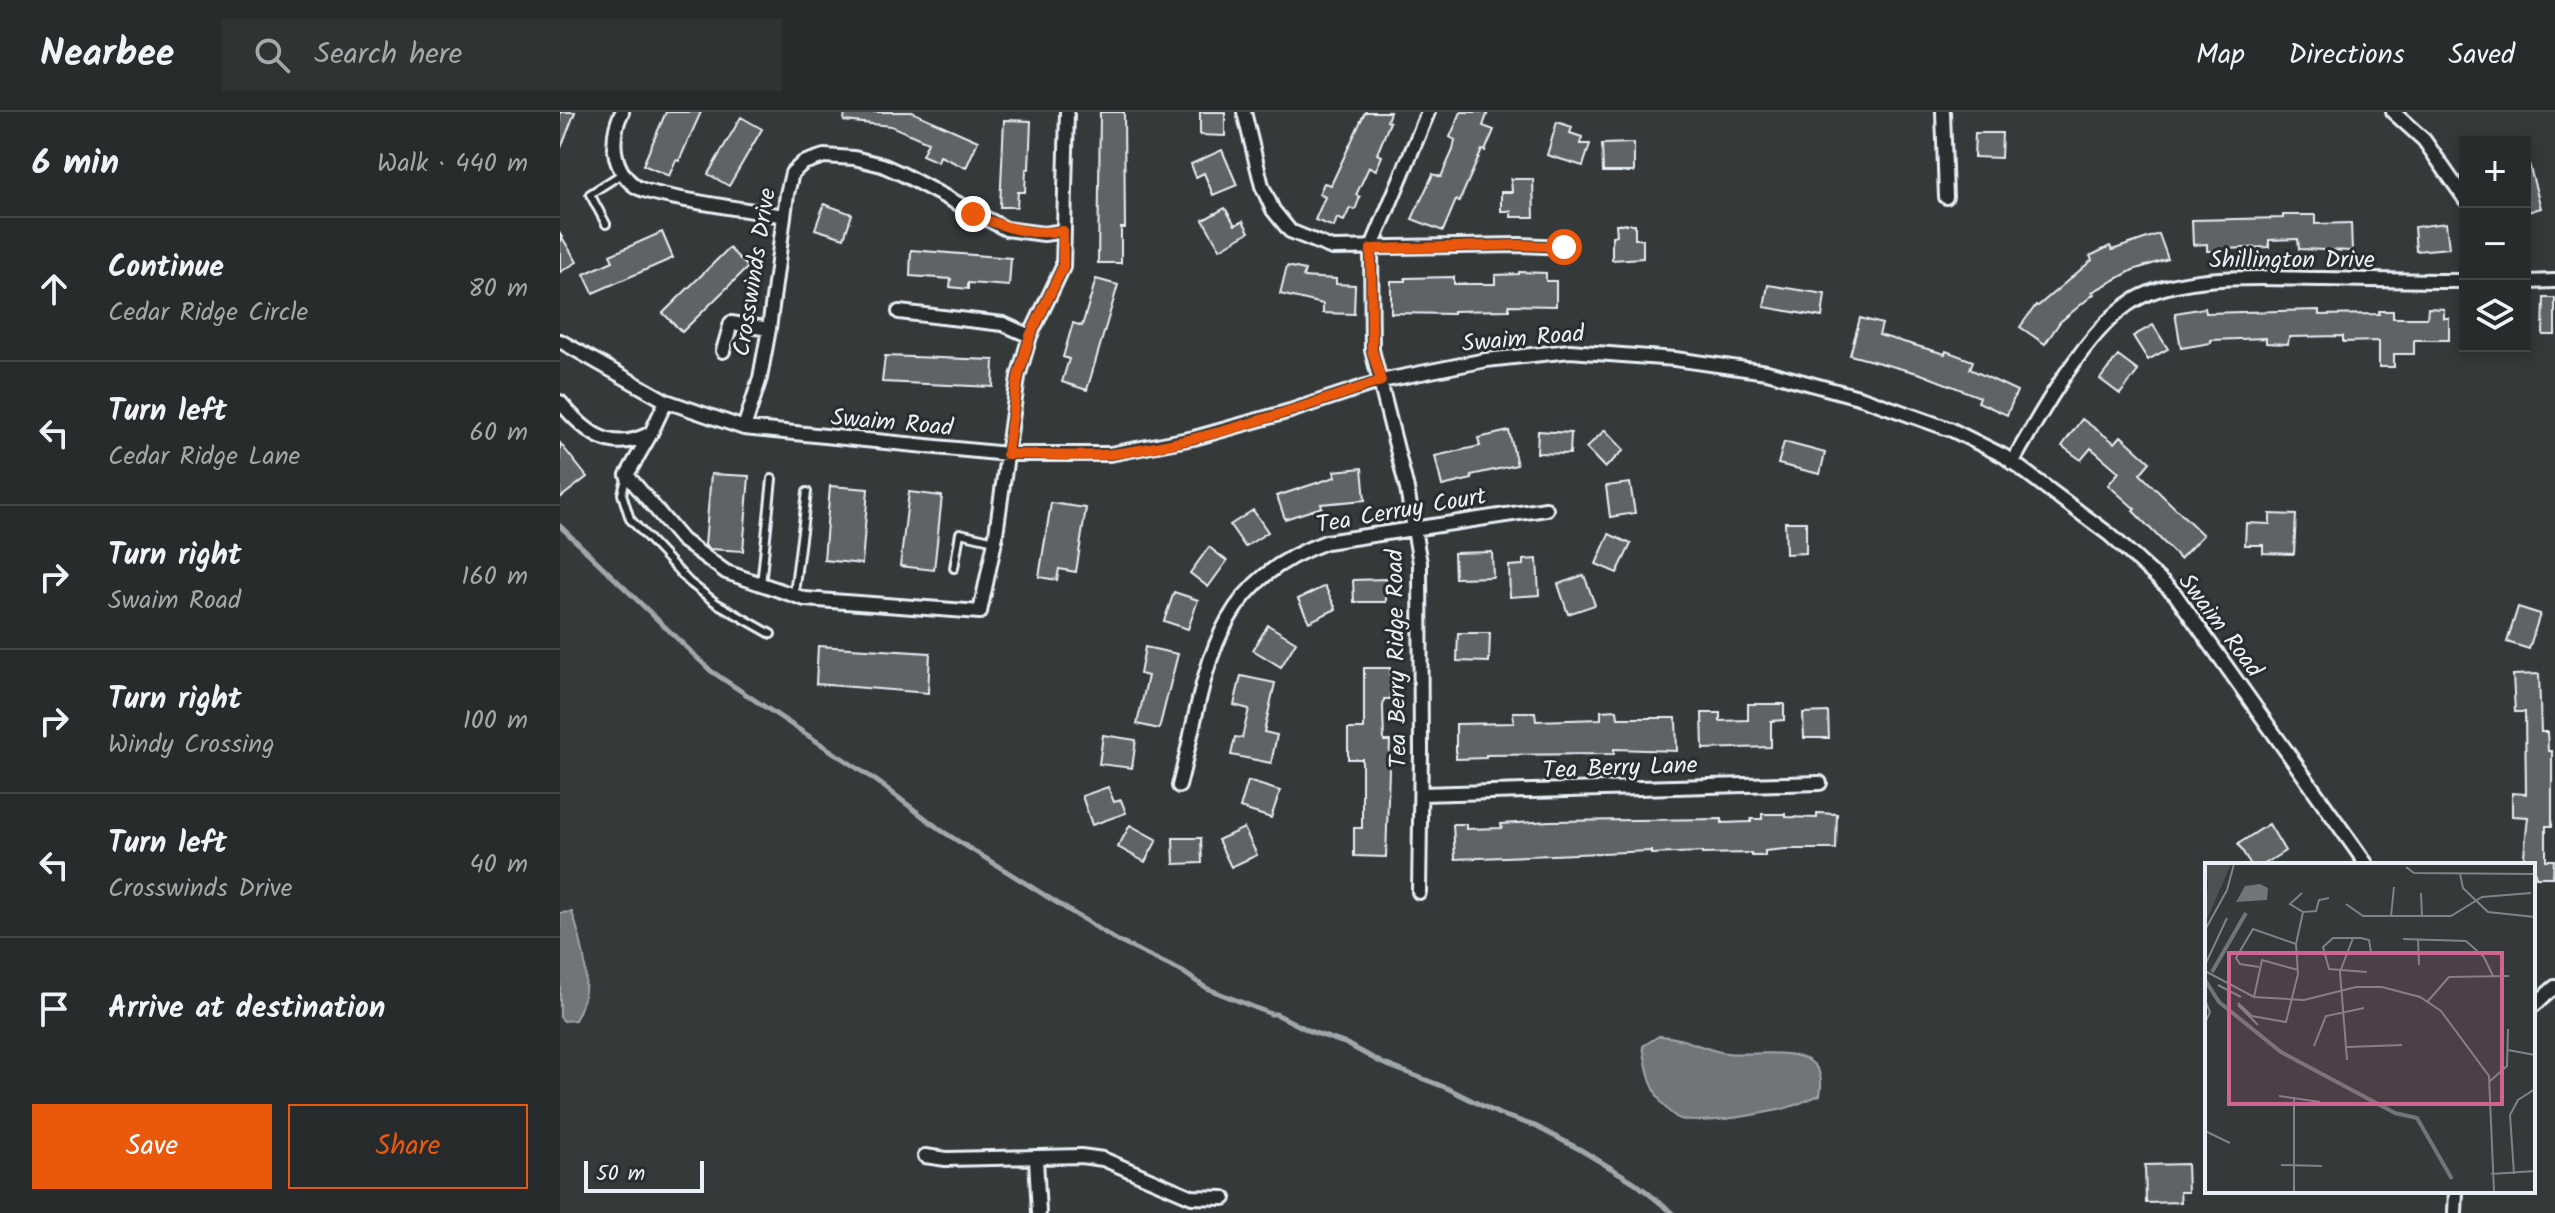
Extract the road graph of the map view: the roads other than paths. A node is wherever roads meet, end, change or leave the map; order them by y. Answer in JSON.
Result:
{"nodes":[{"id":1,"x":622,"y":112,"type":"edge"},
{"id":2,"x":1067,"y":112,"type":"edge"},
{"id":3,"x":1244,"y":112,"type":"edge"},
{"id":4,"x":1428,"y":112,"type":"edge"},
{"id":5,"x":1943,"y":112,"type":"edge"},
{"id":6,"x":2393,"y":112,"type":"edge"},
{"id":7,"x":623,"y":173,"type":"junction"},
{"id":8,"x":2459,"y":190,"type":"edge"},
{"id":9,"x":1946,"y":197,"type":"dead end"},
{"id":10,"x":783,"y":216,"type":"junction"},
{"id":11,"x":606,"y":224,"type":"dead end"},
{"id":12,"x":1063,"y":231,"type":"junction"},
{"id":13,"x":1564,"y":247,"type":"dead end"},
{"id":14,"x":1371,"y":249,"type":"junction"},
{"id":15,"x":2459,"y":281,"type":"edge"},
{"id":16,"x":2555,"y":281,"type":"edge"},
{"id":17,"x":2531,"y":282,"type":"edge"},
{"id":18,"x":899,"y":312,"type":"dead end"},
{"id":19,"x":769,"y":329,"type":"junction"},
{"id":20,"x":1030,"y":336,"type":"junction"},
{"id":21,"x":560,"y":341,"type":"edge"},
{"id":22,"x":723,"y":351,"type":"dead end"},
{"id":23,"x":1381,"y":381,"type":"junction"},
{"id":24,"x":666,"y":401,"type":"junction"},
{"id":25,"x":560,"y":402,"type":"edge"},
{"id":26,"x":744,"y":428,"type":"junction"},
{"id":27,"x":651,"y":433,"type":"junction"},
{"id":28,"x":1007,"y":454,"type":"junction"},
{"id":29,"x":2012,"y":463,"type":"junction"},
{"id":30,"x":627,"y":475,"type":"junction"},
{"id":31,"x":772,"y":479,"type":"dead end"},
{"id":32,"x":807,"y":492,"type":"dead end"},
{"id":33,"x":1546,"y":509,"type":"dead end"},
{"id":34,"x":1414,"y":529,"type":"junction"},
{"id":35,"x":995,"y":541,"type":"junction"},
{"id":36,"x":954,"y":568,"type":"dead end"},
{"id":37,"x":761,"y":585,"type":"junction"},
{"id":38,"x":793,"y":597,"type":"junction"},
{"id":39,"x":771,"y":634,"type":"dead end"},
{"id":40,"x":1820,"y":783,"type":"dead end"},
{"id":41,"x":1179,"y":786,"type":"dead end"},
{"id":42,"x":1421,"y":794,"type":"junction"},
{"id":43,"x":2366,"y":863,"type":"edge"},
{"id":44,"x":1419,"y":892,"type":"dead end"},
{"id":45,"x":2555,"y":987,"type":"edge"},
{"id":46,"x":2535,"y":1004,"type":"edge"},
{"id":47,"x":925,"y":1156,"type":"dead end"},
{"id":48,"x":1036,"y":1159,"type":"junction"},
{"id":49,"x":2456,"y":1193,"type":"edge"},
{"id":50,"x":1224,"y":1198,"type":"dead end"},
{"id":51,"x":1039,"y":1213,"type":"edge"},
{"id":52,"x":2455,"y":1213,"type":"edge"}],
"edges":[{"from":1,"to":7,"type":"street"},
{"from":2,"to":12,"type":"street"},
{"from":3,"to":14,"type":"street"},
{"from":4,"to":14,"type":"street"},
{"from":5,"to":9,"type":"street"},
{"from":6,"to":8,"type":"street"},
{"from":7,"to":10,"type":"street"},
{"from":7,"to":11,"type":"lane"},
{"from":10,"to":12,"type":"street","name":"Crosswinds Drive"},
{"from":10,"to":19,"type":"street","name":"Crosswinds Drive"},
{"from":12,"to":20,"type":"street"},
{"from":13,"to":14,"type":"street"},
{"from":14,"to":23,"type":"street","name":"Tea Berry Ridge Road"},
{"from":15,"to":29,"type":"street","name":"Shillington Drive"},
{"from":16,"to":17,"type":"street"},
{"from":18,"to":20,"type":"street"},
{"from":19,"to":22,"type":"street"},
{"from":19,"to":26,"type":"street","name":"Crosswinds Drive"},
{"from":20,"to":28,"type":"street"},
{"from":21,"to":24,"type":"street","name":"Swaim Road"},
{"from":23,"to":28,"type":"street","name":"Swaim Road"},
{"from":23,"to":29,"type":"street","name":"Swaim Road"},
{"from":23,"to":34,"type":"street","name":"Tea Berry Ridge Road"},
{"from":24,"to":26,"type":"street","name":"Swaim Road"},
{"from":24,"to":27,"type":"street"},
{"from":25,"to":27,"type":"street"},
{"from":26,"to":28,"type":"street","name":"Swaim Road"},
{"from":27,"to":30,"type":"street"},
{"from":28,"to":35,"type":"street"},
{"from":29,"to":43,"type":"street","name":"Swaim Road"},
{"from":30,"to":37,"type":"street"},
{"from":30,"to":39,"type":"lane"},
{"from":31,"to":37,"type":"lane"},
{"from":32,"to":38,"type":"lane"},
{"from":33,"to":34,"type":"street","name":"Tea Cerruy Court"},
{"from":34,"to":41,"type":"street","name":"Tea Cerruy Court"},
{"from":34,"to":42,"type":"street","name":"Tea Berry Ridge Road"},
{"from":35,"to":36,"type":"lane"},
{"from":35,"to":38,"type":"street"},
{"from":37,"to":38,"type":"street"},
{"from":40,"to":42,"type":"street","name":"Tea Berry Lane"},
{"from":42,"to":44,"type":"street","name":"Tea Berry Ridge Road"},
{"from":45,"to":46,"type":"street"},
{"from":47,"to":48,"type":"street"},
{"from":48,"to":50,"type":"street"},
{"from":48,"to":51,"type":"street"},
{"from":49,"to":52,"type":"street"}]}
